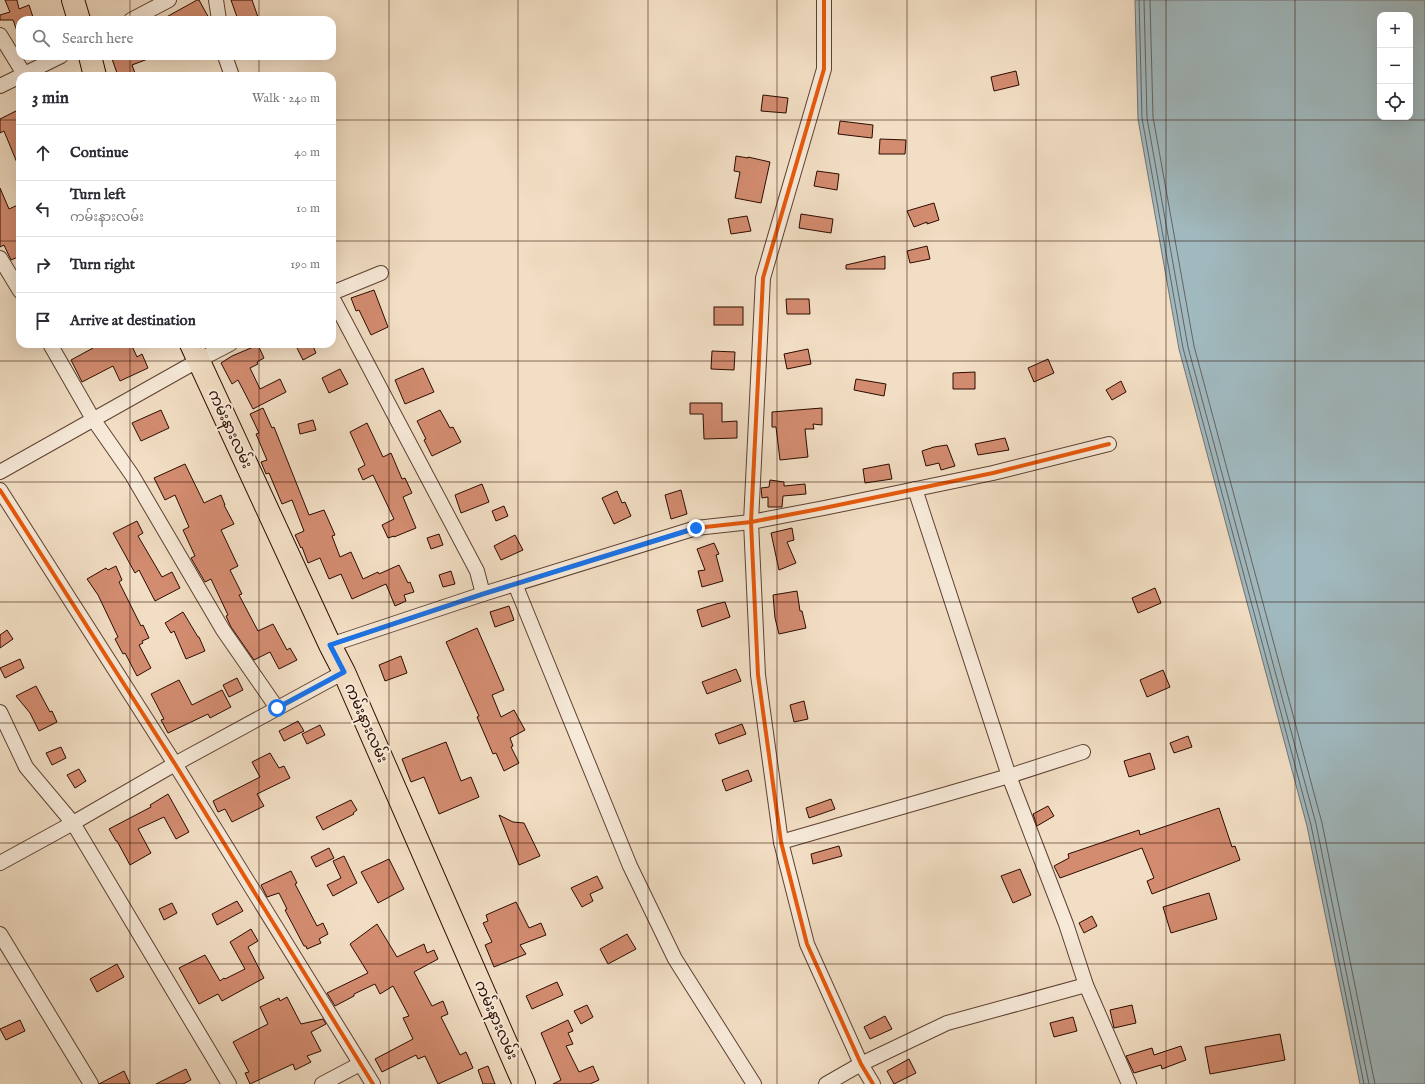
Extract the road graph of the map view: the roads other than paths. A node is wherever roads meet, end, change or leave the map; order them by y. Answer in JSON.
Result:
{"nodes":[{"id":1,"x":73,"y":0,"type":"edge"},
{"id":2,"x":169,"y":0,"type":"edge"},
{"id":3,"x":216,"y":0,"type":"edge"},
{"id":4,"x":824,"y":0,"type":"edge"},
{"id":5,"x":78,"y":16,"type":"edge"},
{"id":6,"x":139,"y":16,"type":"edge"},
{"id":7,"x":218,"y":16,"type":"edge"},
{"id":8,"x":0,"y":35,"type":"edge"},
{"id":9,"x":53,"y":60,"type":"edge"},
{"id":10,"x":91,"y":60,"type":"edge"},
{"id":11,"x":226,"y":60,"type":"edge"},
{"id":12,"x":23,"y":72,"type":"edge"},
{"id":13,"x":28,"y":72,"type":"edge"},
{"id":14,"x":94,"y":72,"type":"edge"},
{"id":15,"x":231,"y":72,"type":"edge"},
{"id":16,"x":16,"y":78,"type":"edge"},
{"id":17,"x":0,"y":86,"type":"edge"},
{"id":18,"x":0,"y":258,"type":"edge"},
{"id":19,"x":380,"y":273,"type":"dead end"},
{"id":20,"x":16,"y":284,"type":"edge"},
{"id":21,"x":336,"y":291,"type":"edge"},
{"id":22,"x":336,"y":305,"type":"edge"},
{"id":23,"x":52,"y":348,"type":"edge"},
{"id":24,"x":212,"y":348,"type":"edge"},
{"id":25,"x":195,"y":352,"type":"edge"},
{"id":26,"x":93,"y":419,"type":"junction"},
{"id":27,"x":1109,"y":444,"type":"dead end"},
{"id":28,"x":0,"y":472,"type":"edge"},
{"id":29,"x":915,"y":489,"type":"junction"},
{"id":30,"x":0,"y":490,"type":"edge"},
{"id":31,"x":751,"y":522,"type":"junction"},
{"id":32,"x":515,"y":584,"type":"junction"},
{"id":33,"x":483,"y":594,"type":"junction"},
{"id":34,"x":330,"y":645,"type":"junction"},
{"id":35,"x":344,"y":672,"type":"junction"},
{"id":36,"x":277,"y":708,"type":"junction"},
{"id":37,"x":0,"y":712,"type":"edge"},
{"id":38,"x":1083,"y":752,"type":"dead end"},
{"id":39,"x":175,"y":764,"type":"junction"},
{"id":40,"x":1009,"y":776,"type":"junction"},
{"id":41,"x":74,"y":823,"type":"junction"},
{"id":42,"x":781,"y":842,"type":"junction"},
{"id":43,"x":0,"y":863,"type":"edge"},
{"id":44,"x":0,"y":934,"type":"edge"},
{"id":45,"x":1086,"y":985,"type":"junction"},
{"id":46,"x":360,"y":1064,"type":"junction"},
{"id":47,"x":861,"y":1064,"type":"junction"},
{"id":48,"x":91,"y":1084,"type":"edge"},
{"id":49,"x":229,"y":1084,"type":"edge"},
{"id":50,"x":322,"y":1084,"type":"edge"},
{"id":51,"x":373,"y":1084,"type":"edge"},
{"id":52,"x":524,"y":1084,"type":"edge"},
{"id":53,"x":754,"y":1084,"type":"edge"},
{"id":54,"x":826,"y":1084,"type":"edge"},
{"id":55,"x":873,"y":1084,"type":"edge"},
{"id":56,"x":1130,"y":1084,"type":"edge"}],
"edges":[{"from":1,"to":5,"type":"main road"},
{"from":2,"to":6,"type":"street"},
{"from":3,"to":7,"type":"street"},
{"from":4,"to":31,"type":"street"},
{"from":8,"to":12,"type":"street"},
{"from":9,"to":13,"type":"street"},
{"from":10,"to":14,"type":"main road"},
{"from":11,"to":15,"type":"street"},
{"from":16,"to":17,"type":"street"},
{"from":18,"to":20,"type":"street"},
{"from":19,"to":21,"type":"street"},
{"from":22,"to":33,"type":"street"},
{"from":23,"to":26,"type":"street"},
{"from":24,"to":25,"type":"street"},
{"from":25,"to":26,"type":"street"},
{"from":25,"to":34,"type":"main road","name":"ကမ်းနားလမ်း"},
{"from":26,"to":28,"type":"street"},
{"from":26,"to":36,"type":"street"},
{"from":27,"to":29,"type":"street"},
{"from":29,"to":31,"type":"street"},
{"from":29,"to":40,"type":"street"},
{"from":30,"to":39,"type":"street"},
{"from":31,"to":32,"type":"street"},
{"from":31,"to":42,"type":"street"},
{"from":32,"to":33,"type":"street"},
{"from":32,"to":53,"type":"street"},
{"from":33,"to":34,"type":"street"},
{"from":34,"to":35,"type":"main road","name":"ကမ်းနားလမ်း"},
{"from":35,"to":36,"type":"street"},
{"from":35,"to":52,"type":"main road","name":"ကမ်းနားလမ်း"},
{"from":36,"to":39,"type":"street"},
{"from":37,"to":41,"type":"street"},
{"from":38,"to":40,"type":"street"},
{"from":39,"to":41,"type":"street"},
{"from":39,"to":46,"type":"street"},
{"from":40,"to":42,"type":"street"},
{"from":40,"to":45,"type":"street"},
{"from":41,"to":43,"type":"street"},
{"from":41,"to":49,"type":"street"},
{"from":42,"to":47,"type":"street"},
{"from":44,"to":48,"type":"street"},
{"from":45,"to":47,"type":"street"},
{"from":45,"to":56,"type":"street"},
{"from":46,"to":50,"type":"street"},
{"from":46,"to":51,"type":"street"},
{"from":47,"to":54,"type":"street"},
{"from":47,"to":55,"type":"street"}]}
